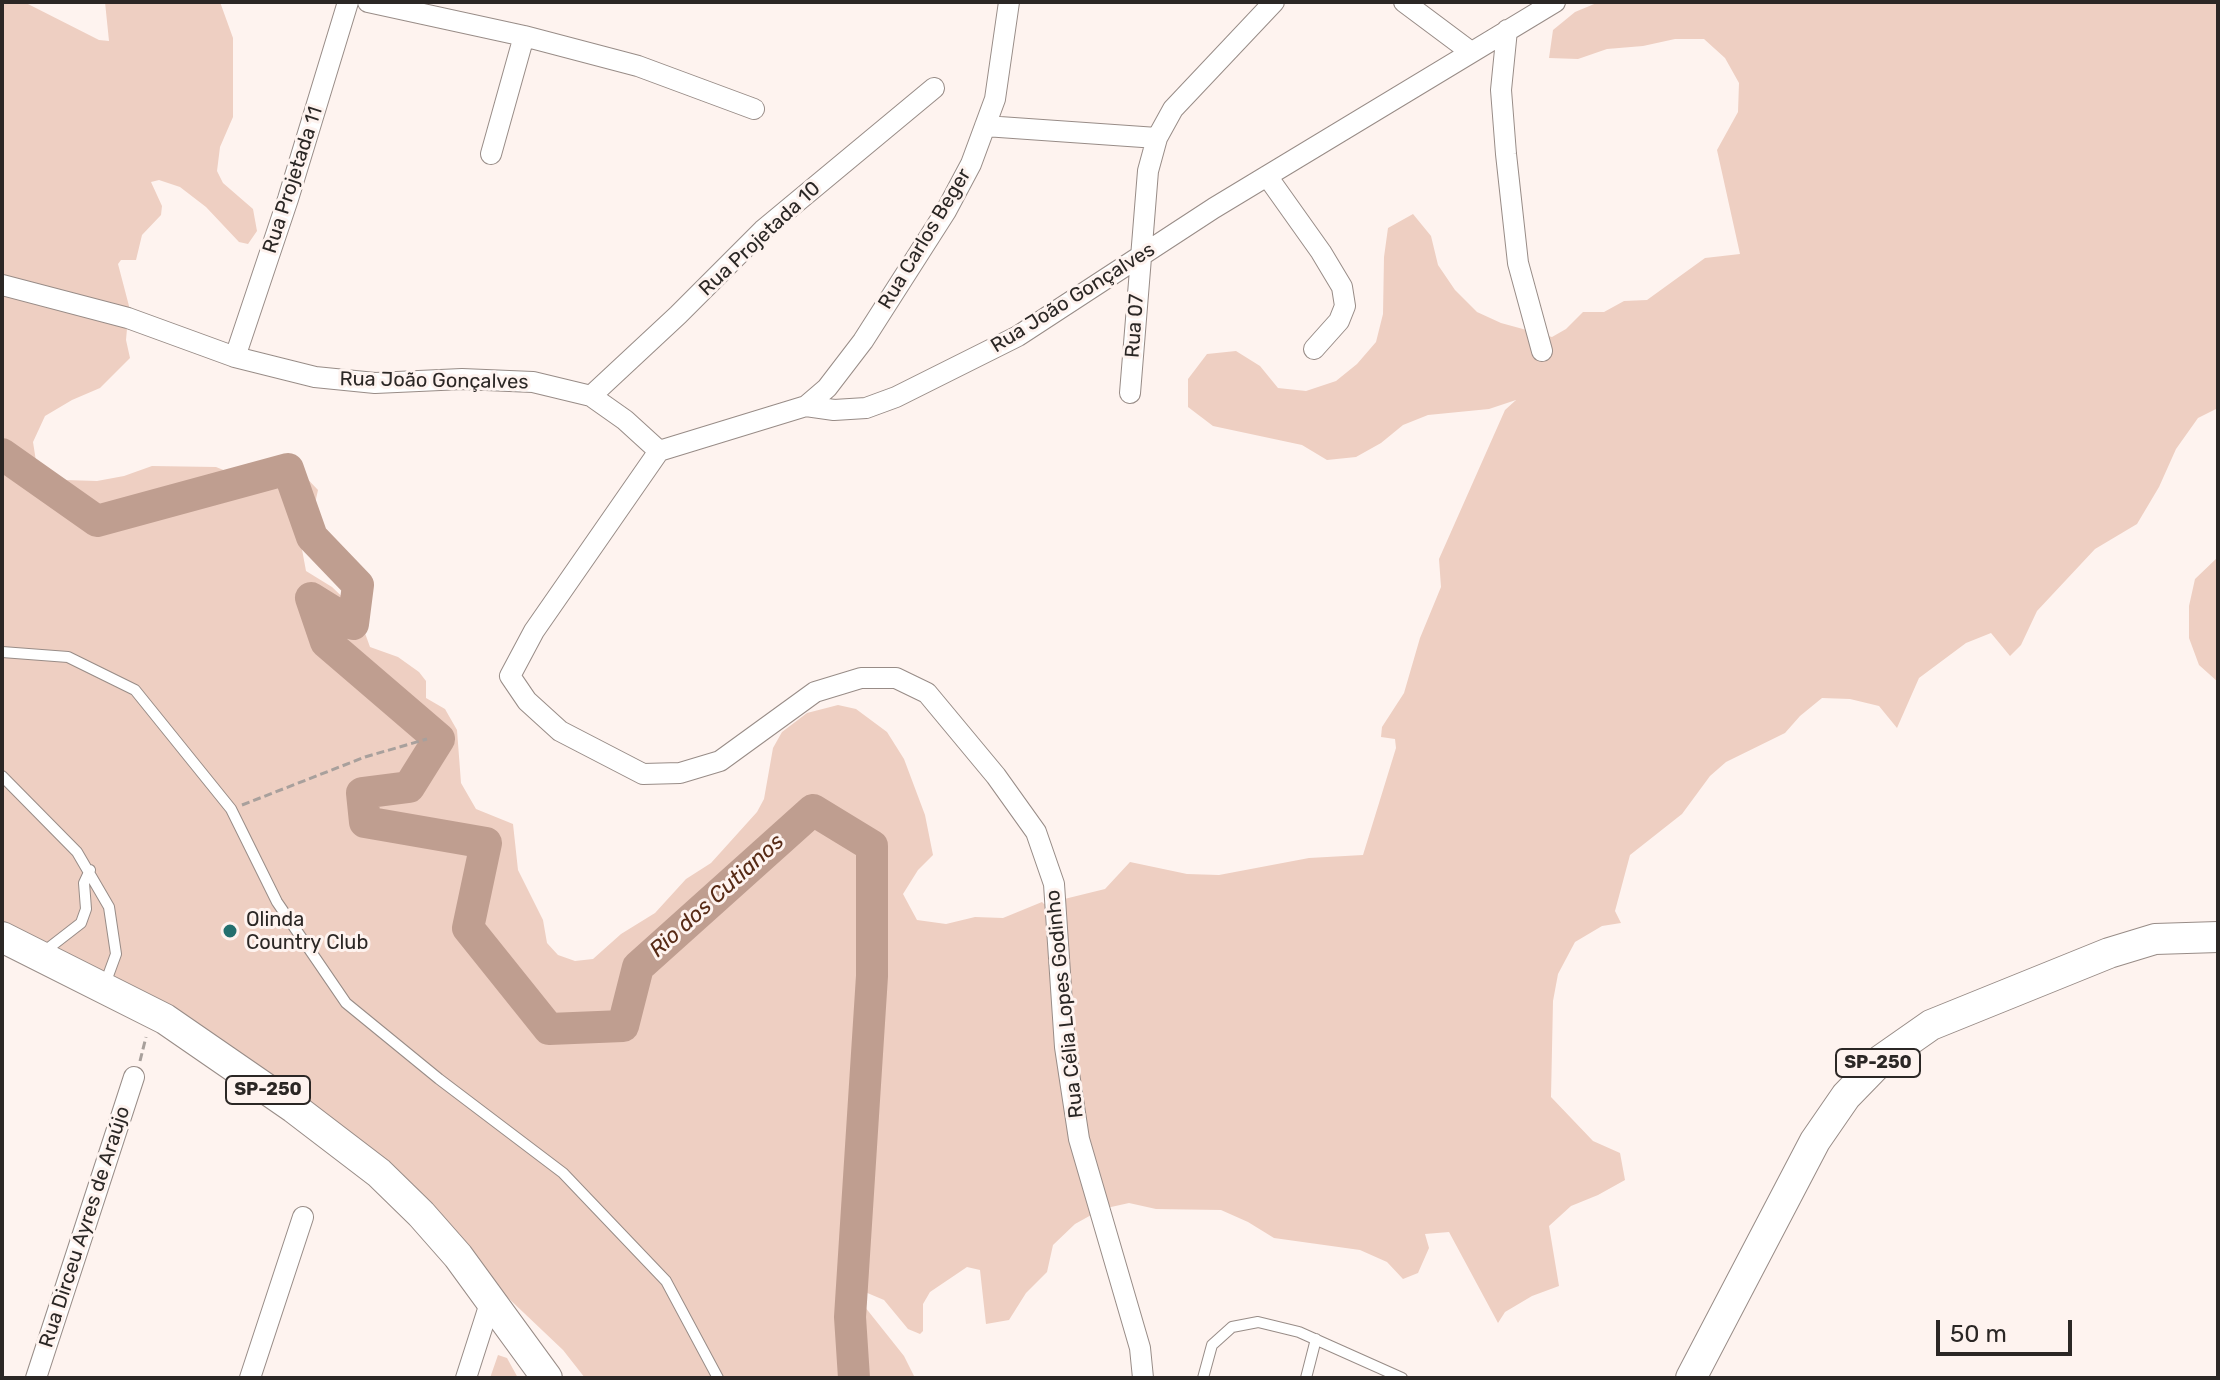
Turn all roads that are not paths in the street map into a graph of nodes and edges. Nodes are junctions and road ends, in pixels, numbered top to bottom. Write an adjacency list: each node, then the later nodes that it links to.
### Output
1 (348, 2): 20 (street, Rua Projetada 11)
2 (368, 2): 8 (street)
3 (1009, 2): 12 (street, Rua Carlos Beger)
4 (1274, 2): 13 (street, Rua 07)
5 (1404, 2): 9 (street)
6 (1555, 2): 7 (street, Rua João Gonçalves)
7 (1507, 30): 9 (street, Rua João Gonçalves); 19 (street)
8 (524, 36): 11 (street); 14 (street)
9 (1471, 52): 15 (street, Rua João Gonçalves)
10 (934, 88): 22 (street, Rua Projetada 10)
11 (754, 109)
12 (985, 126): 13 (street); 23 (street, Rua Carlos Beger)
13 (1157, 138): 16 (street, Rua 07)
14 (491, 154)
15 (1267, 176): 16 (street, Rua João Gonçalves); 18 (street)
16 (1140, 259): 21 (street, Rua 07); 23 (street, Rua João Gonçalves)
17 (2, 285): 20 (street, Rua João Gonçalves)
18 (1314, 349)
19 (1542, 351)
20 (235, 357): 22 (street, Rua João Gonçalves)
21 (1130, 393)
22 (591, 396): 24 (street, Rua João Gonçalves)
23 (806, 406): 24 (street, Rua João Gonçalves)
24 (659, 451): 41 (street, Rua Célia Lopes Godinho)
25 (2, 652): 40 (lane)
26 (2, 776): 27 (lane)
27 (90, 870): 30 (lane); 31 (lane)
28 (2218, 937): 45 (main road, SP-250)
29 (3, 939): 30 (main road, SP-250)
30 (39, 956): 31 (main road, SP-250)
31 (102, 988): 34 (main road, SP-250)
32 (134, 1077): 36 (street, Rua Dirceu Ayres de Araújo)
33 (303, 1217): 37 (street)
34 (491, 1300): 38 (street); 39 (main road, SP-250)
35 (1316, 1339): 42 (lane); 43 (lane); 44 (lane)
36 (36, 1378)
37 (250, 1378)
38 (466, 1378)
39 (547, 1378)
40 (718, 1378)
41 (1143, 1378)
42 (1203, 1378)
43 (1306, 1378)
44 (1402, 1378)
45 (1691, 1378)

